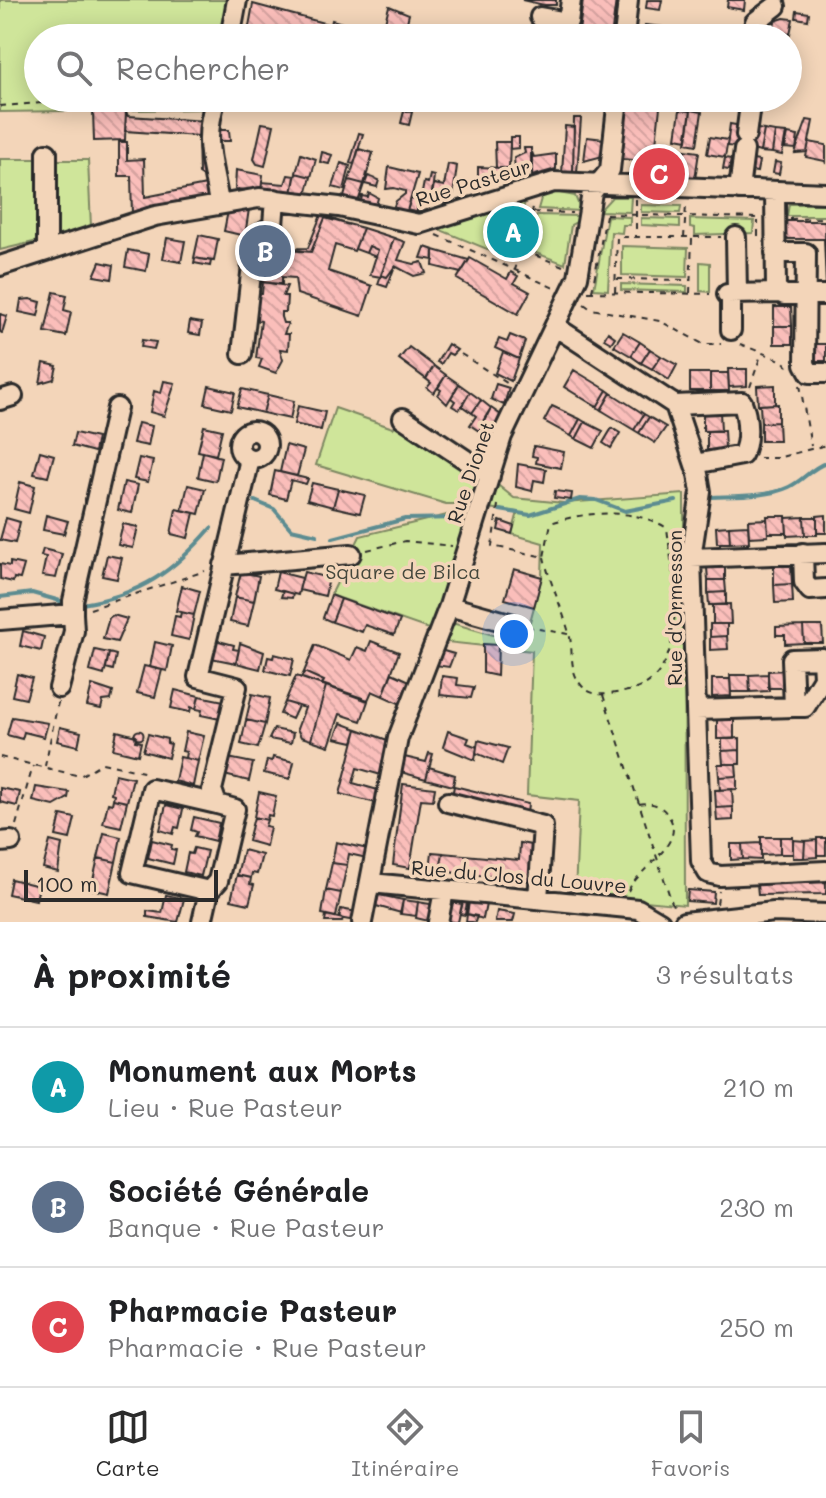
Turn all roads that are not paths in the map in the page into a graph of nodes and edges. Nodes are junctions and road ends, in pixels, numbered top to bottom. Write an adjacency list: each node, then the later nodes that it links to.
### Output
1 (237, 0): 6 (street)
2 (571, 0): 5 (street)
3 (628, 0): 7 (street)
4 (776, 6): 8 (street)
5 (540, 17)
6 (233, 24)
7 (625, 24)
8 (755, 24)
9 (213, 112): 18 (street)
10 (616, 112): 13 (street, Rue Dionet)
11 (749, 112): 14 (street)
12 (47, 153): 21 (street)
13 (601, 183): 14 (street, Rue Pasteur); 17 (street, Rue Pasteur); 27 (street, Rue Dionet)
14 (739, 190): 15 (street, Rue Pasteur)
15 (775, 191): 16 (street, Rue Pasteur); 19 (street)
16 (826, 193)
17 (275, 199): 18 (street, Rue Pasteur); 29 (street)
18 (219, 203): 21 (street, Rue Pasteur)
19 (775, 236): 23 (street); 25 (street)
20 (736, 237): 24 (street)
21 (47, 249): 22 (street, Rue Pasteur)
22 (0, 266)
23 (780, 293): 24 (street); 25 (street)
24 (732, 294): 28 (street)
25 (806, 295): 26 (street); 30 (street)
26 (826, 295)
27 (556, 327): 31 (street); 36 (street, Rue Dionet)
28 (731, 330)
29 (242, 354)
30 (826, 373)
31 (675, 405): 35 (street, Rue d'Ormesson); 35 (street)
32 (117, 408): 44 (street)
33 (403, 418): 36 (street)
34 (250, 459): 41 (street)
35 (695, 464): 40 (street, Rue d'Ormesson)
36 (490, 476): 43 (street, Rue Dionet)
37 (803, 553): 38 (street); 40 (street); 42 (street)
38 (826, 553)
39 (351, 554): 41 (street)
40 (691, 558): 49 (street, Rue d'Ormesson)
41 (224, 565): 51 (street)
42 (826, 589)
43 (449, 606): 46 (street); 53 (street, Rue Dionet)
44 (73, 614): 45 (street); 47 (street)
45 (0, 620)
46 (513, 624)
47 (59, 688)
48 (794, 707): 49 (street)
49 (696, 710): 52 (street, Rue d'Ormesson)
50 (448, 802): 56 (street)
51 (217, 804): 54 (street); 54 (street)
52 (826, 871)
53 (371, 883): 55 (street, Rue du Clos du Louvre); 60 (street, Rue Dionet)
54 (209, 891): 59 (street)
55 (444, 891): 56 (street, Rue du Clos du Louvre); 61 (street)
56 (538, 899): 62 (street, Rue du Clos du Louvre)
57 (826, 914): 58 (street)
58 (679, 915)
59 (202, 922)
60 (362, 922)
61 (438, 922)
62 (660, 922)

